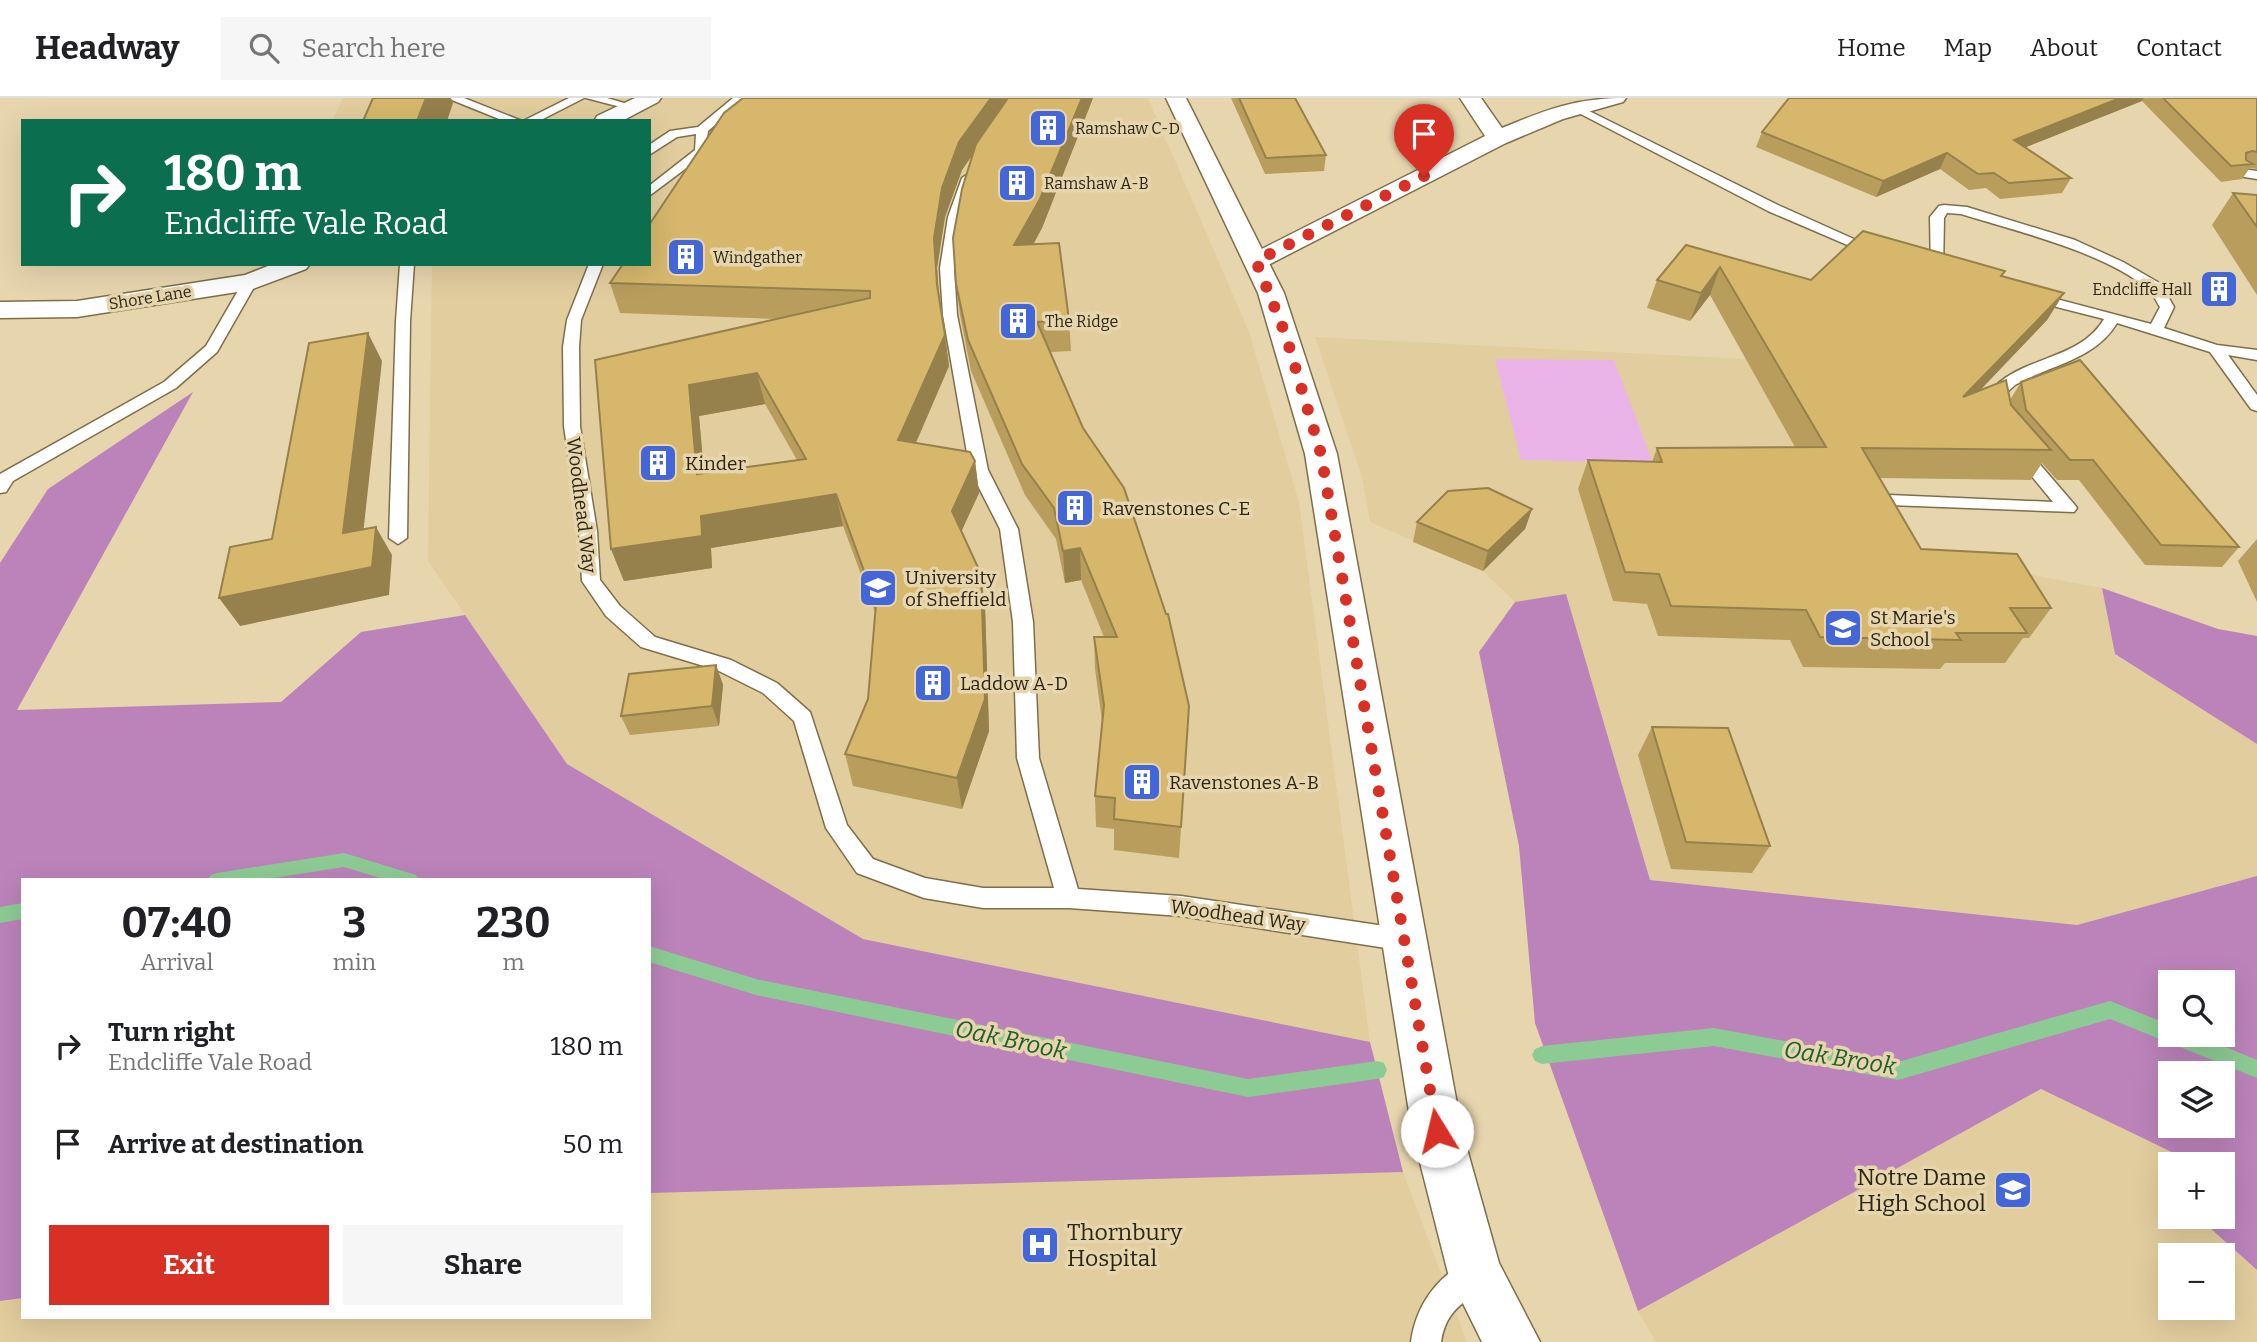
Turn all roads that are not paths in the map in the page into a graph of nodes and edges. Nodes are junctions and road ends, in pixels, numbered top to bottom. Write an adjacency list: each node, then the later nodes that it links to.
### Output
1 (453, 98): 10 (lane)
2 (578, 98): 11 (lane)
3 (592, 98): 8 (lane)
4 (740, 98): 13 (lane)
5 (1176, 98): 21 (street)
6 (1470, 98): 14 (street)
7 (1616, 98): 9 (street)
8 (641, 103): 12 (street)
9 (1577, 108): 14 (street); 20 (lane)
10 (511, 119)
11 (533, 119)
12 (609, 119)
13 (702, 130): 15 (lane); 19 (lane)
14 (1499, 138): 21 (street)
15 (651, 150)
16 (977, 161): 39 (lane)
17 (2242, 173): 18 (lane)
18 (2257, 174)
19 (651, 190)
20 (1888, 256)
21 (1256, 261): 40 (street)
22 (292, 266): 26 (street, Shore Lane)
23 (407, 266): 38 (lane)
24 (595, 266): 39 (lane, Woodhead Way)
25 (1936, 271): 30 (lane)
26 (250, 282): 28 (street, Shore Lane); 36 (lane)
27 (2012, 292): 29 (lane)
28 (0, 310)
29 (2113, 317): 30 (lane); 34 (lane)
30 (2155, 331): 31 (lane)
31 (2215, 349): 32 (lane); 33 (lane)
32 (2257, 355)
33 (2257, 406)
34 (2001, 419)
35 (2011, 442): 37 (lane)
36 (0, 488)
37 (1889, 500)
38 (398, 538)
39 (1069, 898): 40 (lane, Woodhead Way)
40 (1405, 940): 41 (street)
41 (1475, 1272): 42 (lane); 43 (street)
42 (1426, 1342)
43 (1512, 1342)

